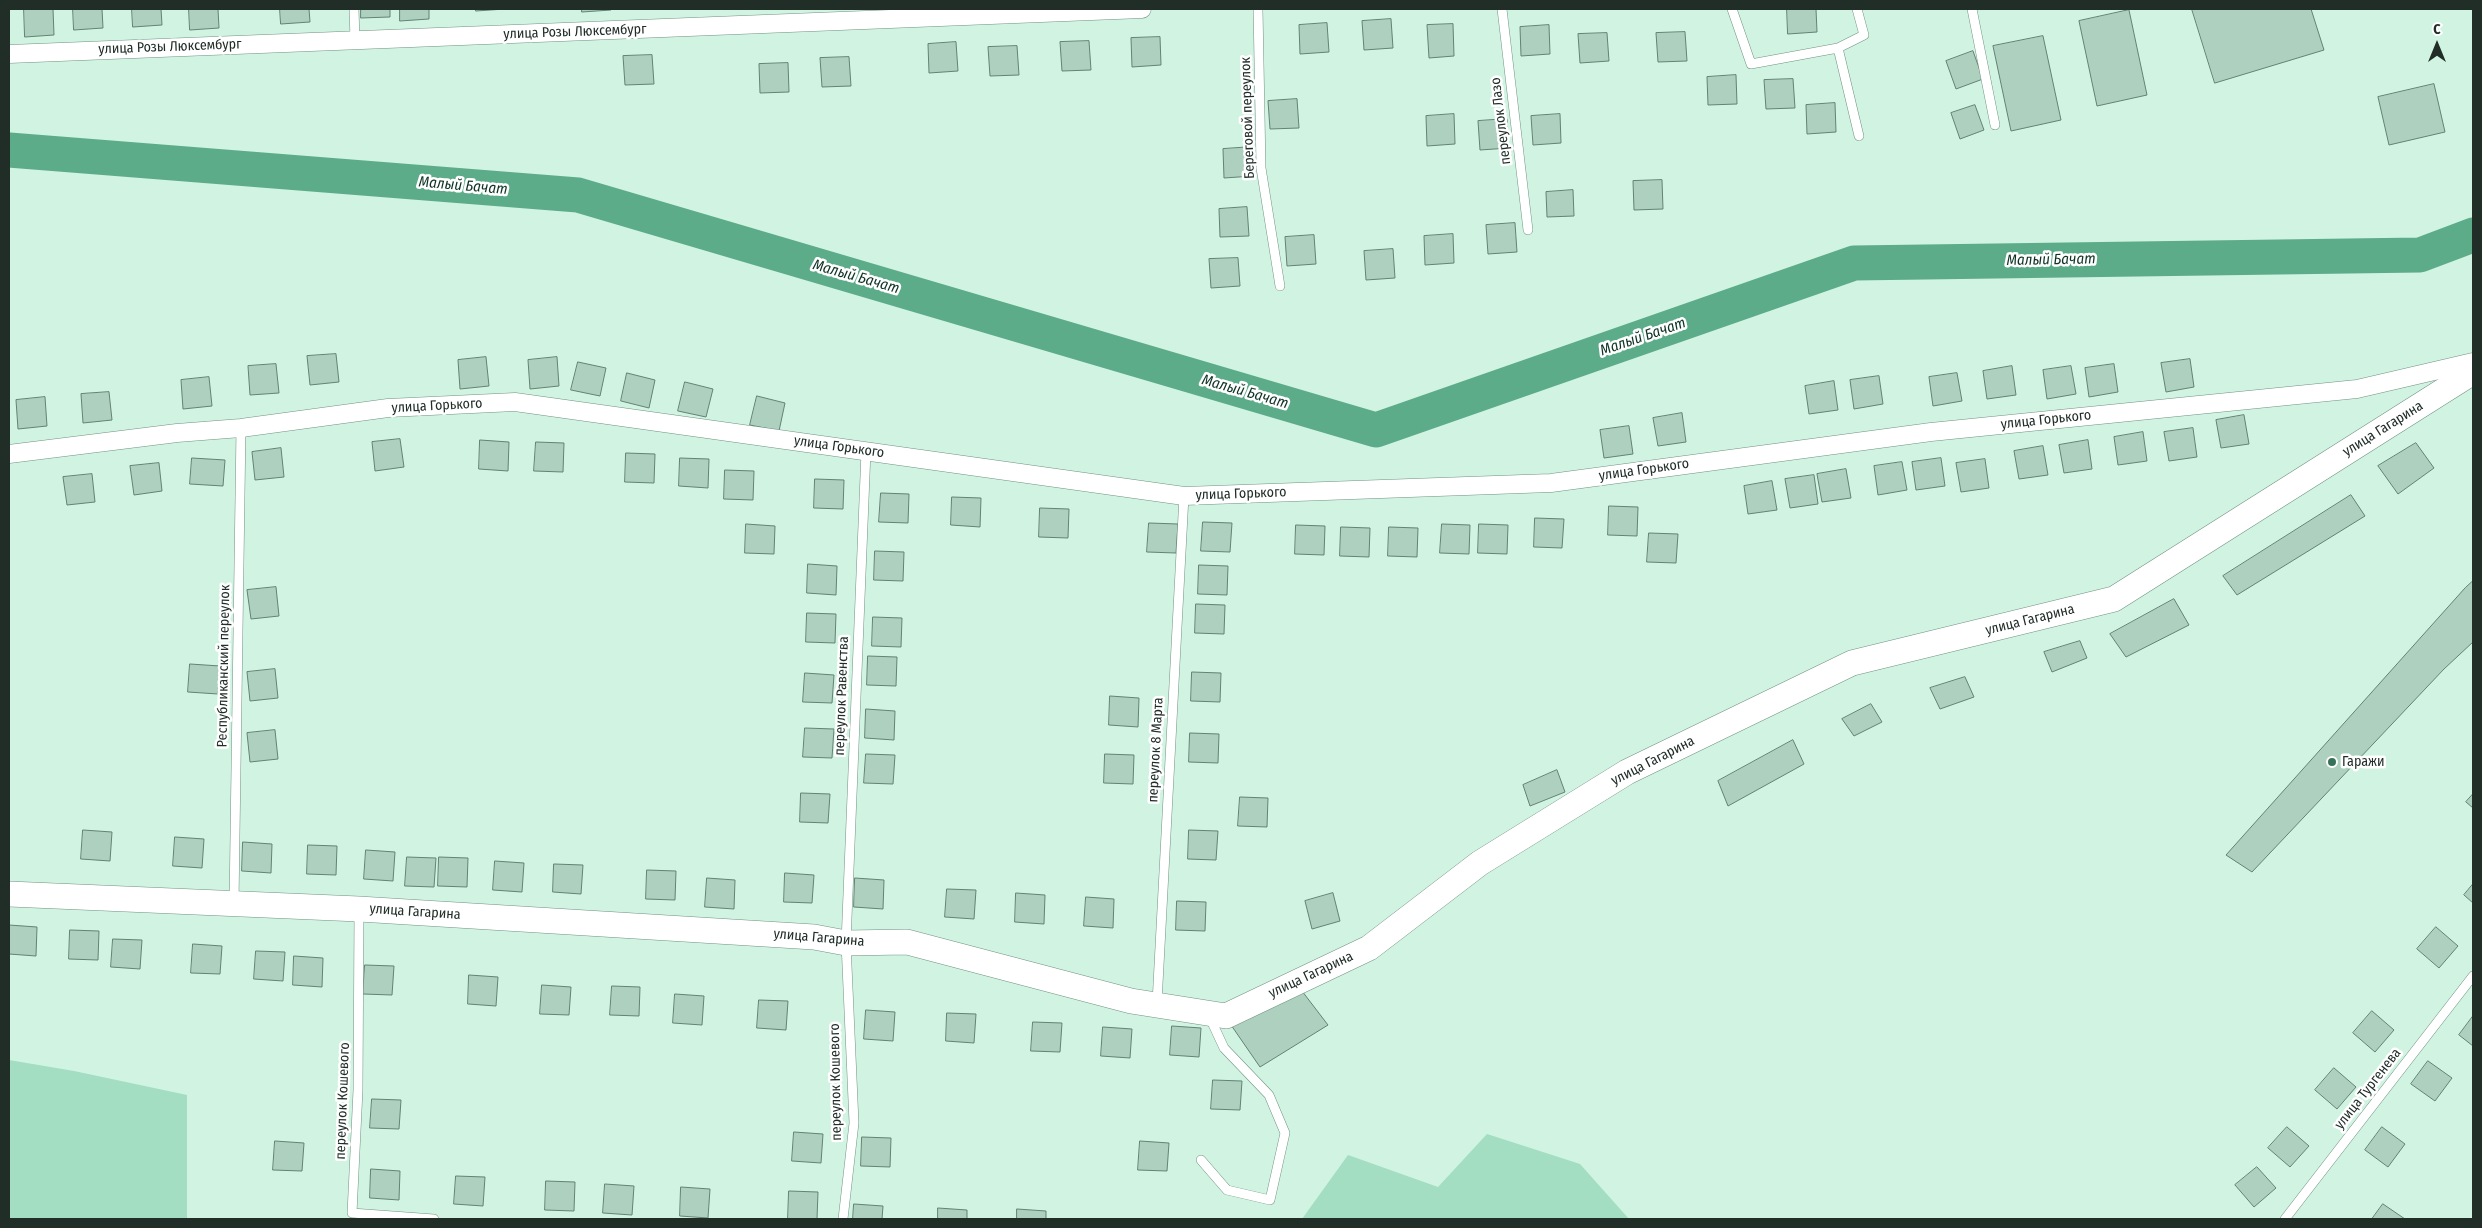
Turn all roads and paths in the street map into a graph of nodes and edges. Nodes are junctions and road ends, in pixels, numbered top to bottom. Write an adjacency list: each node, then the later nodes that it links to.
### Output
1 (354, 9): 8 (lane)
2 (1142, 9): 8 (street, улица Розы Люксембург)
3 (1258, 9): 14 (lane, Береговой переулок)
4 (1502, 9): 13 (lane, переулок Лазо)
5 (1732, 9): 9 (lane)
6 (1858, 9): 9 (lane)
7 (1972, 9): 11 (lane)
8 (355, 40): 10 (street, улица Розы Люксембург)
9 (1838, 48): 12 (lane)
10 (9, 54)
11 (1995, 125)
12 (1859, 136)
13 (1528, 230)
14 (1280, 286)
15 (2473, 362): 20 (street, улица Горького)
16 (2473, 372): 27 (street, улица Гагарина)
17 (241, 428): 18 (street, улица Горького); 19 (street, улица Горького); 22 (lane, Республиканский переулок)
18 (866, 451): 20 (street, улица Горького); 24 (lane, переулок Равенства)
19 (9, 454)
20 (1184, 496): 26 (lane, переулок 8 Марта)
21 (9, 894): 22 (street, улица Гагарина)
22 (234, 905): 23 (street, улица Гагарина)
23 (359, 909): 24 (street, улица Гагарина); 29 (lane, переулок Кошевого)
24 (846, 943): 26 (street, улица Гагарина); 30 (lane, переулок Кошевого)
25 (2473, 976): 31 (lane, улица Тургенева)
26 (1157, 1005): 27 (street, улица Гагарина)
27 (1208, 1013): 28 (lane)
28 (1201, 1160)
29 (434, 1219)
30 (843, 1219)
31 (2285, 1219)

